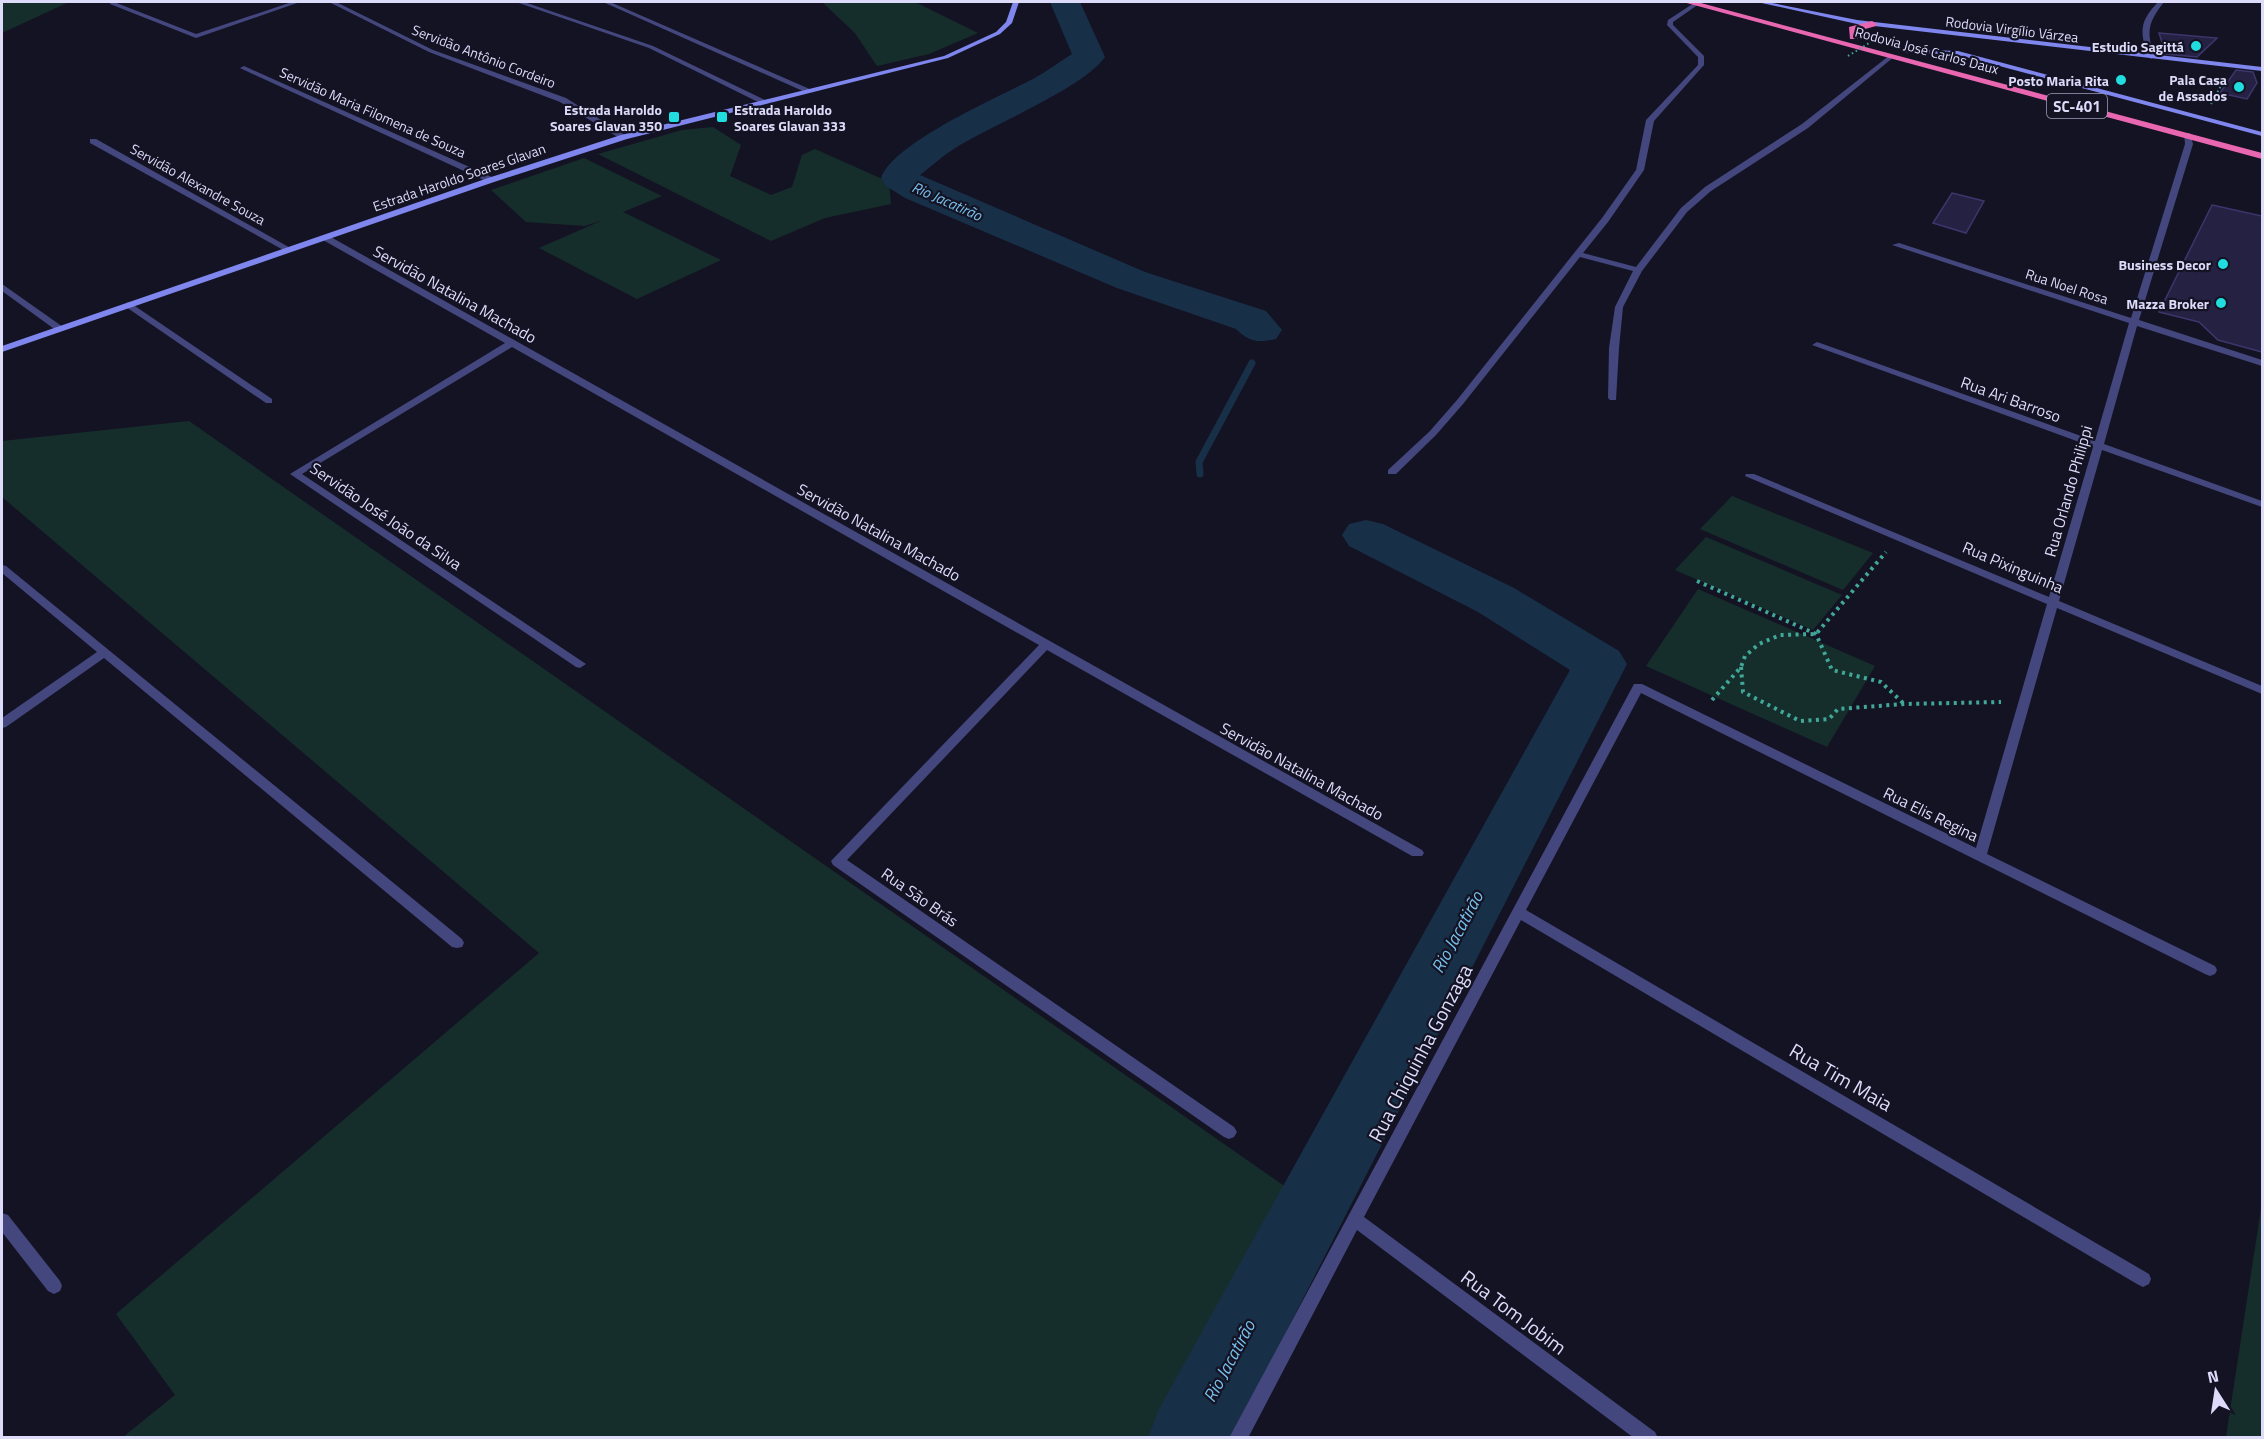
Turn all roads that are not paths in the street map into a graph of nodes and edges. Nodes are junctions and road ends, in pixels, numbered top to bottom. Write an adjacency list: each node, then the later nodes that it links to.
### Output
1 (297, 2): 9 (street)
2 (332, 2): 21 (street, Servidão Antônio Cordeiro)
3 (519, 2): 18 (street)
4 (606, 2): 17 (street)
5 (1016, 2): 17 (main road, Estrada Haroldo Soares Glavan)
6 (1721, 2): 12 (highway, Rodovia José Carlos Daux / SC-401)
7 (1760, 2): 11 (main road, Rodovia Virgílio Várzea)
8 (2161, 2): 14 (street)
9 (112, 3)
10 (1692, 3): 13 (highway, Rodovia José Carlos Daux / SC-401); 29 (street)
11 (1872, 24): 12 (highway); 14 (main road, Rodovia Virgílio Várzea)
12 (1854, 37): 13 (highway, Rodovia José Carlos Daux / SC-401)
13 (1897, 53): 19 (main road); 20 (highway, Rodovia José Carlos Daux / SC-401); 23 (highway, Rodovia José Carlos Daux / SC-401); 30 (street)
14 (2151, 57): 16 (main road, Rodovia Virgílio Várzea)
15 (244, 68): 25 (street, Servidão Maria Filomena de Souza)
16 (2262, 69)
17 (808, 90): 18 (main road, Estrada Haroldo Soares Glavan)
18 (763, 101): 21 (main road, Estrada Haroldo Soares Glavan)
19 (2262, 134)
20 (2187, 135): 24 (highway, Rodovia José Carlos Daux / SC-401); 33 (street, Rua Orlando Philippi)
21 (624, 137): 25 (main road, Estrada Haroldo Soares Glavan)
22 (93, 141): 28 (street, Servidão Alexandre Souza)
23 (2262, 145)
24 (2262, 156)
25 (491, 180): 26 (main road, Estrada Haroldo Soares Glavan)
26 (326, 237): 28 (main road, Estrada Haroldo Soares Glavan); 35 (street, Servidão Natalina Machado)
27 (1896, 245): 33 (street, Rua Noel Rosa)
28 (290, 250): 32 (main road, Estrada Haroldo Soares Glavan)
29 (1578, 254): 30 (street); 42 (street)
30 (1638, 270): 39 (street)
31 (2, 287): 34 (street)
32 (129, 305): 34 (main road, Estrada Haroldo Soares Glavan); 40 (street)
33 (2134, 322): 38 (street, Rua Noel Rosa); 41 (street, Rua Orlando Philippi)
34 (60, 328): 37 (main road, Estrada Haroldo Soares Glavan)
35 (512, 343): 47 (street, Servidão Natalina Machado); 49 (street, Servidão José João da Silva)
36 (1817, 345): 41 (street, Rua Ari Barroso)
37 (2, 349)
38 (2262, 363)
39 (1613, 398)
40 (269, 401)
41 (2098, 446): 44 (street, Rua Ari Barroso); 46 (street, Rua Orlando Philippi)
42 (1392, 472)
43 (1750, 476): 46 (street, Rua Pixinguinha)
44 (2262, 504)
45 (2, 568): 48 (street)
46 (2053, 602): 51 (street, Rua Pixinguinha); 54 (street, Rua Orlando Philippi)
47 (1046, 644): 53 (street, Servidão Natalina Machado); 58 (street, Rua São Brás)
48 (103, 653): 52 (street); 56 (street)
49 (580, 664)
50 (1638, 687): 54 (street, Rua Elis Regina); 55 (street, Rua Chiquinha Gonzaga)
51 (2262, 690)
52 (2, 724)
53 (1418, 853)
54 (1980, 856): 57 (street, Rua Elis Regina)
55 (1518, 912): 60 (street, Rua Chiquinha Gonzaga); 61 (street, Rua Tim Maia)
56 (457, 943)
57 (2210, 970)
58 (1229, 1132)
59 (2, 1220): 62 (street)
60 (1354, 1220): 63 (street, Rua Chiquinha Gonzaga); 64 (street, Rua Tom Jobim)
61 (2143, 1279)
62 (54, 1286)
63 (1238, 1437)
64 (1649, 1437)

